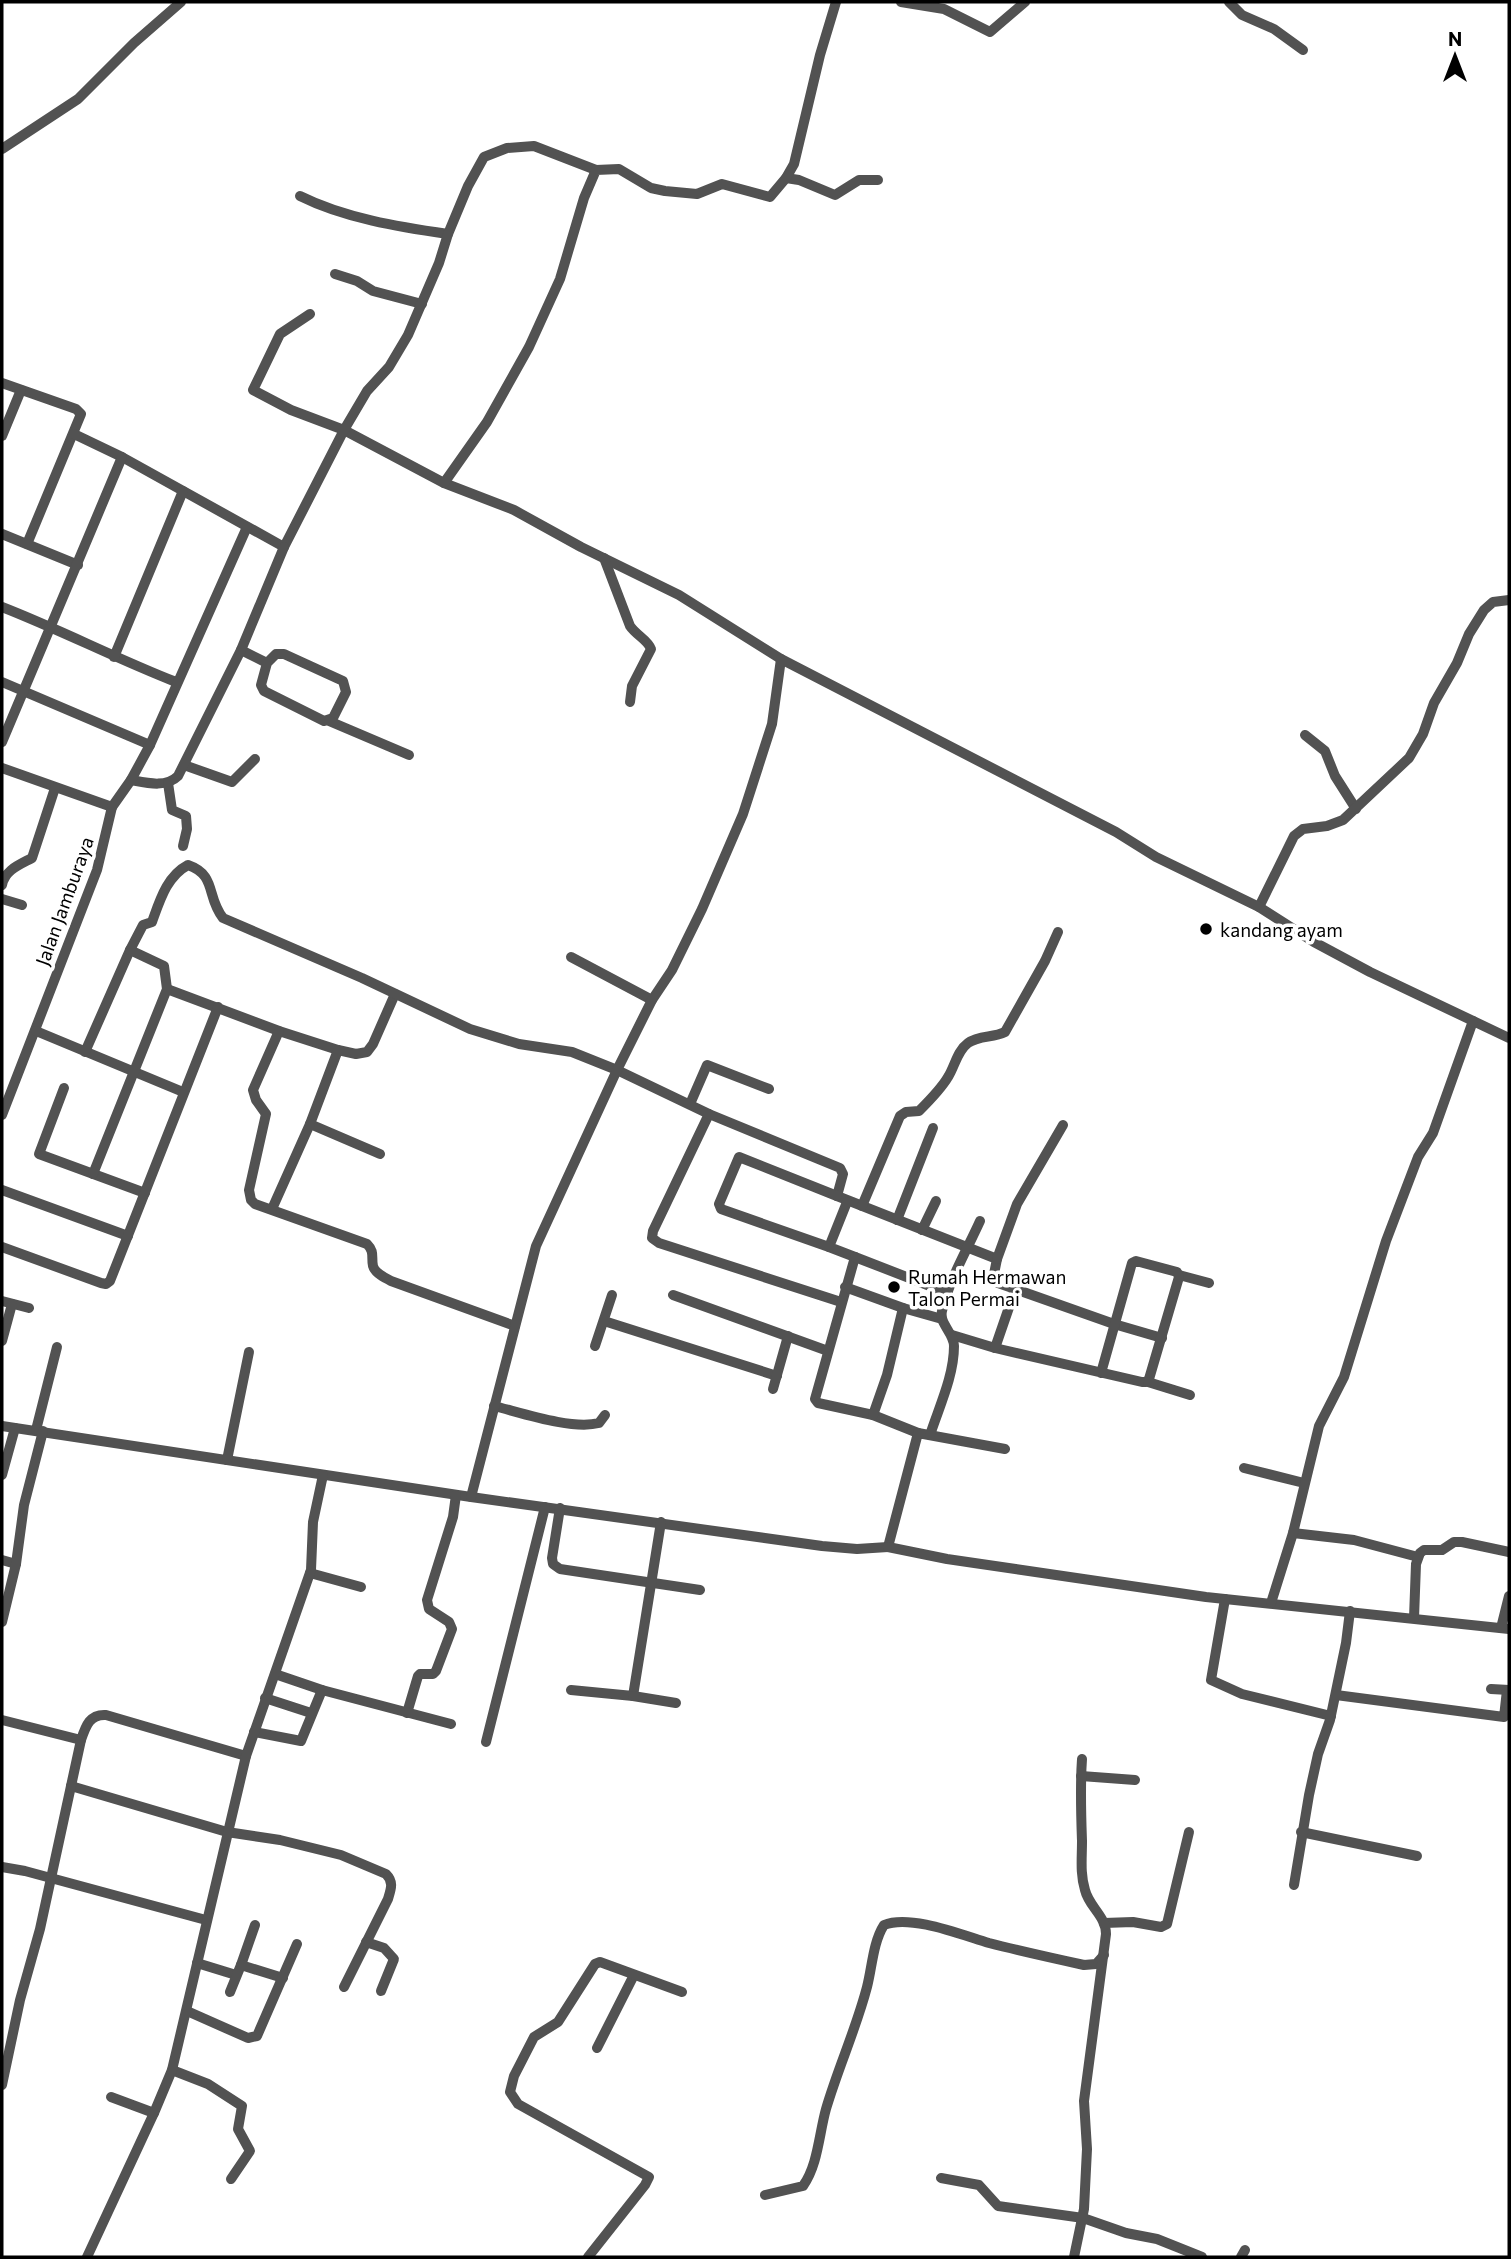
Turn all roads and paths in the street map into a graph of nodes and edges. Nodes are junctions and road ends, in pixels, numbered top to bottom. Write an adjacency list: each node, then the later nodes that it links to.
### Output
1 (181, 2): 8 (street)
2 (836, 2): 10 (street)
3 (901, 2): 6 (street)
4 (1025, 2): 6 (street)
5 (1229, 2): 7 (street)
6 (934, 4)
7 (1303, 50)
8 (2, 149)
9 (596, 170): 10 (street); 13 (street); 23 (street)
10 (786, 178): 11 (street)
11 (878, 180)
12 (300, 196): 13 (street)
13 (448, 234): 15 (street)
14 (335, 274): 15 (street)
15 (422, 304): 19 (street)
16 (310, 314): 19 (street)
17 (2, 383): 18 (street)
18 (21, 390): 20 (street); 21 (street)
19 (344, 430): 23 (street); 28 (street)
20 (74, 434): 22 (street); 27 (street)
21 (2, 436)
22 (122, 457): 24 (street); 30 (street)
23 (443, 484): 29 (street)
24 (183, 491): 25 (street); 35 (street)
25 (247, 527): 28 (street); 39 (street)
26 (2, 534): 27 (street)
27 (27, 544): 30 (street)
28 (284, 547): 34 (street)
29 (604, 558): 36 (street); 41 (street)
30 (78, 565): 33 (street)
31 (1509, 600): 54 (street)
32 (2, 607): 33 (street)
33 (52, 626): 35 (street); 40 (street)
34 (241, 650): 37 (street); 48 (street)
35 (114, 657): 39 (street)
36 (781, 659): 59 (street); 65 (street)
37 (267, 663): 42 (street); 42 (street)
38 (2, 682): 40 (street)
39 (176, 682): 45 (street)
40 (23, 690): 44 (street); 45 (street)
41 (630, 702)
42 (329, 721): 46 (street)
43 (1305, 735): 54 (street)
44 (2, 742)
45 (150, 745): 50 (street)
46 (409, 755)
47 (255, 759): 48 (street)
48 (184, 765): 51 (street)
49 (2, 768): 52 (street)
50 (131, 780): 51 (street); 53 (street)
51 (168, 783): 55 (street)
52 (52, 787): 53 (street); 56 (street)
53 (112, 807): 68 (street, Jalan Jamburaya)
54 (1356, 809): 59 (street)
55 (183, 846)
56 (2, 885)
57 (2, 898): 58 (street)
58 (22, 905)
59 (1259, 907): 67 (street)
60 (1058, 932): 91 (street)
61 (130, 950): 63 (street); 64 (street); 72 (street)
62 (570, 957): 65 (street)
63 (167, 989): 66 (street); 74 (street)
64 (395, 994): 71 (street); 73 (street)
65 (652, 1000): 73 (street)
66 (218, 1007): 69 (street); 77 (street)
67 (1473, 1021): 70 (street); 143 (street)
68 (36, 1031): 72 (street); 80 (street, Jalan Jamburaya)
69 (279, 1031): 71 (street); 92 (street)
70 (1509, 1038)
71 (338, 1049): 81 (street)
72 (85, 1052): 74 (street)
73 (617, 1070): 78 (street); 116 (street)
74 (134, 1071): 77 (street); 85 (street)
75 (64, 1088): 85 (street)
76 (769, 1089): 78 (street)
77 (183, 1092): 87 (street)
78 (690, 1104): 79 (street)
79 (709, 1114): 88 (street); 110 (street)
80 (2, 1115)
81 (310, 1124): 84 (street); 92 (street)
82 (1063, 1125): 101 (street)
83 (933, 1128): 93 (street)
84 (380, 1154)
85 (93, 1174): 87 (street)
86 (2, 1190): 96 (street)
87 (145, 1193): 96 (street)
88 (836, 1196): 90 (street); 98 (street)
89 (936, 1201): 95 (street)
90 (847, 1202): 91 (street); 98 (street)
91 (862, 1206): 93 (street)
92 (272, 1209): 116 (street)
93 (897, 1220): 95 (street)
94 (980, 1221): 99 (street)
95 (922, 1230): 99 (street)
96 (128, 1236): 97 (street)
97 (2, 1247)
98 (830, 1247): 100 (street)
99 (968, 1249): 101 (street); 106 (street)
100 (855, 1257): 104 (street); 106 (street)
101 (997, 1259): 105 (street)
102 (1179, 1275): 103 (street); 115 (street); 119 (street)
103 (1209, 1283)
104 (845, 1287): 110 (street); 112 (street)
105 (1015, 1290): 115 (street); 123 (street)
106 (948, 1293): 113 (street)
107 (612, 1295): 114 (street)
108 (673, 1295): 117 (street)
109 (7, 1302): 111 (street); 120 (street)
110 (841, 1302): 124 (street)
111 (29, 1308)
112 (903, 1308): 113 (street); 133 (street)
113 (942, 1319): 118 (street)
114 (604, 1321): 121 (street); 127 (street)
115 (1114, 1324): 119 (street); 126 (street)
116 (515, 1326): 131 (street)
117 (788, 1335): 124 (street); 127 (street)
118 (952, 1335): 123 (street); 137 (street)
119 (1162, 1338): 128 (street)
120 (2, 1341)
121 (595, 1346)
122 (57, 1347): 136 (street)
123 (995, 1348): 126 (street)
124 (828, 1351): 133 (street)
125 (248, 1352): 139 (street)
126 (1101, 1373): 128 (street)
127 (777, 1376): 129 (street)
128 (1148, 1382): 130 (street)
129 (773, 1389)
130 (1190, 1395)
131 (495, 1406): 132 (street); 145 (street)
132 (605, 1415)
133 (873, 1415): 137 (street)
134 (2, 1426): 135 (street)
135 (15, 1428): 136 (street); 141 (street)
136 (39, 1431): 139 (street); 154 (street)
137 (924, 1434): 138 (street); 150 (street)
138 (1005, 1449)
139 (227, 1460): 142 (street)
140 (1244, 1468): 143 (street)
141 (2, 1475)
142 (323, 1475): 144 (street); 155 (street)
143 (1304, 1483): 149 (street)
144 (456, 1495): 145 (street); 176 (street)
145 (471, 1497): 146 (street)
146 (545, 1507): 147 (street); 183 (street)
147 (560, 1508): 148 (street); 156 (street)
148 (661, 1522): 150 (street); 156 (street)
149 (1293, 1533): 152 (street); 161 (street)
150 (888, 1547): 160 (street)
151 (1509, 1552): 152 (street)
152 (1418, 1557): 164 (street)
153 (2, 1560): 154 (street)
154 (16, 1564): 163 (street)
155 (310, 1573): 157 (street); 166 (street)
156 (650, 1583): 158 (street); 172 (street)
157 (361, 1587)
158 (699, 1590)
159 (1509, 1596): 165 (street)
160 (1225, 1599): 161 (street); 177 (street)
161 (1270, 1603): 162 (street)
162 (1350, 1611): 164 (street); 171 (street)
163 (2, 1617)
164 (1413, 1618): 165 (street)
165 (1505, 1628)
166 (275, 1674): 168 (street); 173 (street)
167 (1491, 1689): 170 (street)
168 (322, 1690): 175 (street); 176 (street)
169 (571, 1690): 172 (street)
170 (1508, 1690): 178 (street)
171 (1336, 1695): 177 (street); 178 (street)
172 (633, 1696): 174 (street)
173 (265, 1698): 175 (street); 181 (street)
174 (676, 1703)
175 (311, 1713): 181 (street)
176 (407, 1713): 180 (street)
177 (1331, 1716): 191 (street)
178 (1506, 1717)
179 (2, 1720): 182 (street)
180 (451, 1724)
181 (254, 1732): 184 (street)
182 (81, 1740): 184 (street); 188 (street)
183 (486, 1742)
184 (246, 1756): 189 (street)
185 (1082, 1759): 186 (street)
186 (1081, 1776): 187 (street); 197 (street)
187 (1135, 1780)
188 (71, 1786): 189 (street); 194 (street)
189 (227, 1832): 196 (street); 199 (street)
190 (1189, 1832): 197 (street)
191 (1301, 1832): 192 (street); 195 (street)
192 (1417, 1856)
193 (2, 1867): 194 (street)
194 (51, 1878): 196 (street); 212 (street)
195 (1294, 1885)
196 (206, 1920): 202 (street)
197 (1104, 1923): 201 (street)
198 (255, 1925): 203 (street)
199 (366, 1942): 206 (street); 207 (street)
200 (297, 1944): 205 (street)
201 (1104, 1955): 219 (street); 220 (street)
202 (197, 1963): 203 (street); 210 (street)
203 (239, 1970): 205 (street); 208 (street)
204 (634, 1975): 209 (street); 211 (street); 222 (street)
205 (283, 1978): 210 (street)
206 (344, 1987)
207 (381, 1991)
208 (230, 1992)
209 (682, 1992)
210 (187, 2011): 213 (street)
211 (597, 2048)
212 (4, 2070): 214 (street)
213 (172, 2070): 216 (street); 218 (street)
214 (2, 2085)
215 (111, 2097): 216 (street)
216 (155, 2113): 221 (street)
217 (941, 2178): 220 (street)
218 (231, 2179)
219 (765, 2195)
220 (1083, 2218): 223 (street); 224 (street)
221 (87, 2257)
222 (588, 2257)
223 (1074, 2257)
224 (1202, 2257)

